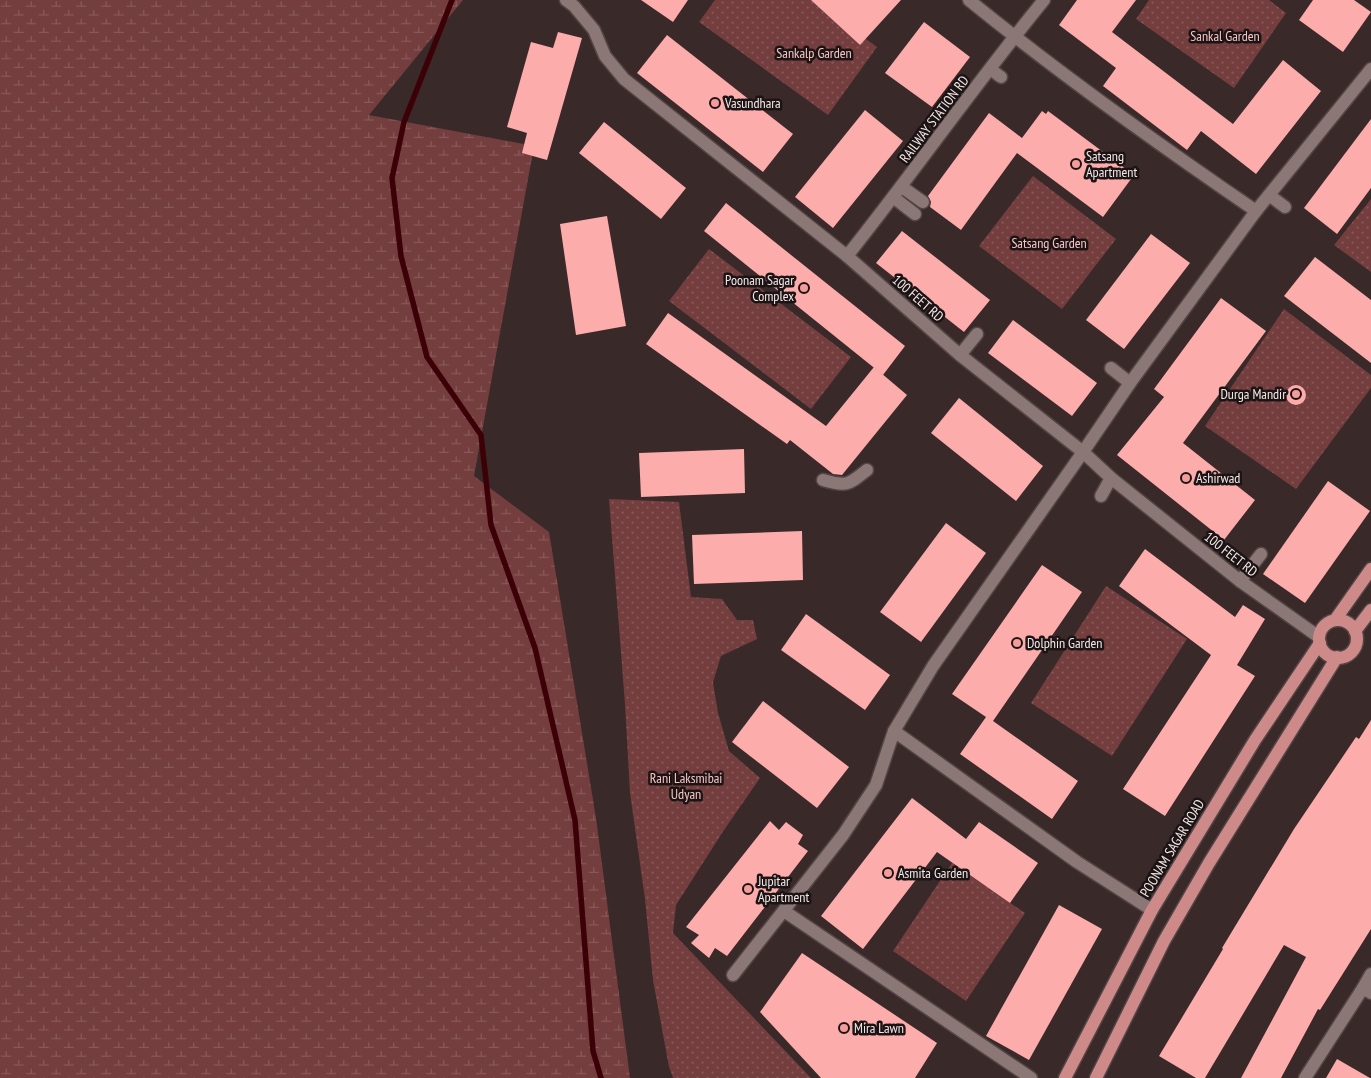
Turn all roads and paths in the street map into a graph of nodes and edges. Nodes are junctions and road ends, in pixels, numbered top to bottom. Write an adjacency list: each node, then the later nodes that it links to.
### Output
1 (566, 0): 17 (street, 100 FEET RD)
2 (969, 0): 4 (street)
3 (1044, 0): 4 (street, RAILWAY STATION RD)
4 (1014, 37): 5 (street, RAILWAY STATION RD); 8 (street)
5 (990, 69): 7 (street); 10 (street, RAILWAY STATION RD)
6 (1371, 70): 11 (street)
7 (1001, 77)
8 (1171, 152): 9 (street); 15 (street)
9 (1163, 163)
10 (902, 187): 12 (street, RAILWAY STATION RD); 13 (street)
11 (1269, 195): 14 (street); 15 (street)
12 (894, 197): 16 (street); 17 (street, RAILWAY STATION RD)
13 (924, 202)
14 (1284, 207)
15 (1256, 211): 21 (street)
16 (915, 214)
17 (847, 256): 19 (street, 100 FEET RD)
18 (977, 334): 19 (street)
19 (960, 355): 22 (street, 100 FEET RD)
20 (1111, 368): 21 (street)
21 (1130, 383): 22 (street)
22 (1083, 452): 24 (street, 100 FEET RD); 35 (street)
23 (867, 470): 25 (street)
24 (1111, 478): 26 (street); 29 (street, 100 FEET RD)
25 (823, 480)
26 (1101, 496)
27 (1261, 554): 29 (street)
28 (1371, 569): 31 (main road)
29 (1240, 581): 33 (street, 100 FEET RD)
30 (1371, 610): 32 (main road)
31 (1335, 620): 32 (main road); 33 (main road)
32 (1355, 632): 34 (main road)
33 (1320, 640): 34 (main road); 36 (main road, POONAM SAGAR ROAD)
34 (1337, 657): 43 (main road)
35 (894, 731): 36 (street); 37 (street)
36 (1152, 910): 42 (main road, POONAM SAGAR ROAD)
37 (784, 911): 39 (street); 41 (street)
38 (1371, 974): 40 (street)
39 (733, 975)
40 (1367, 990): 44 (street)
41 (1031, 1078)
42 (1064, 1078)
43 (1096, 1078)
44 (1305, 1078)

